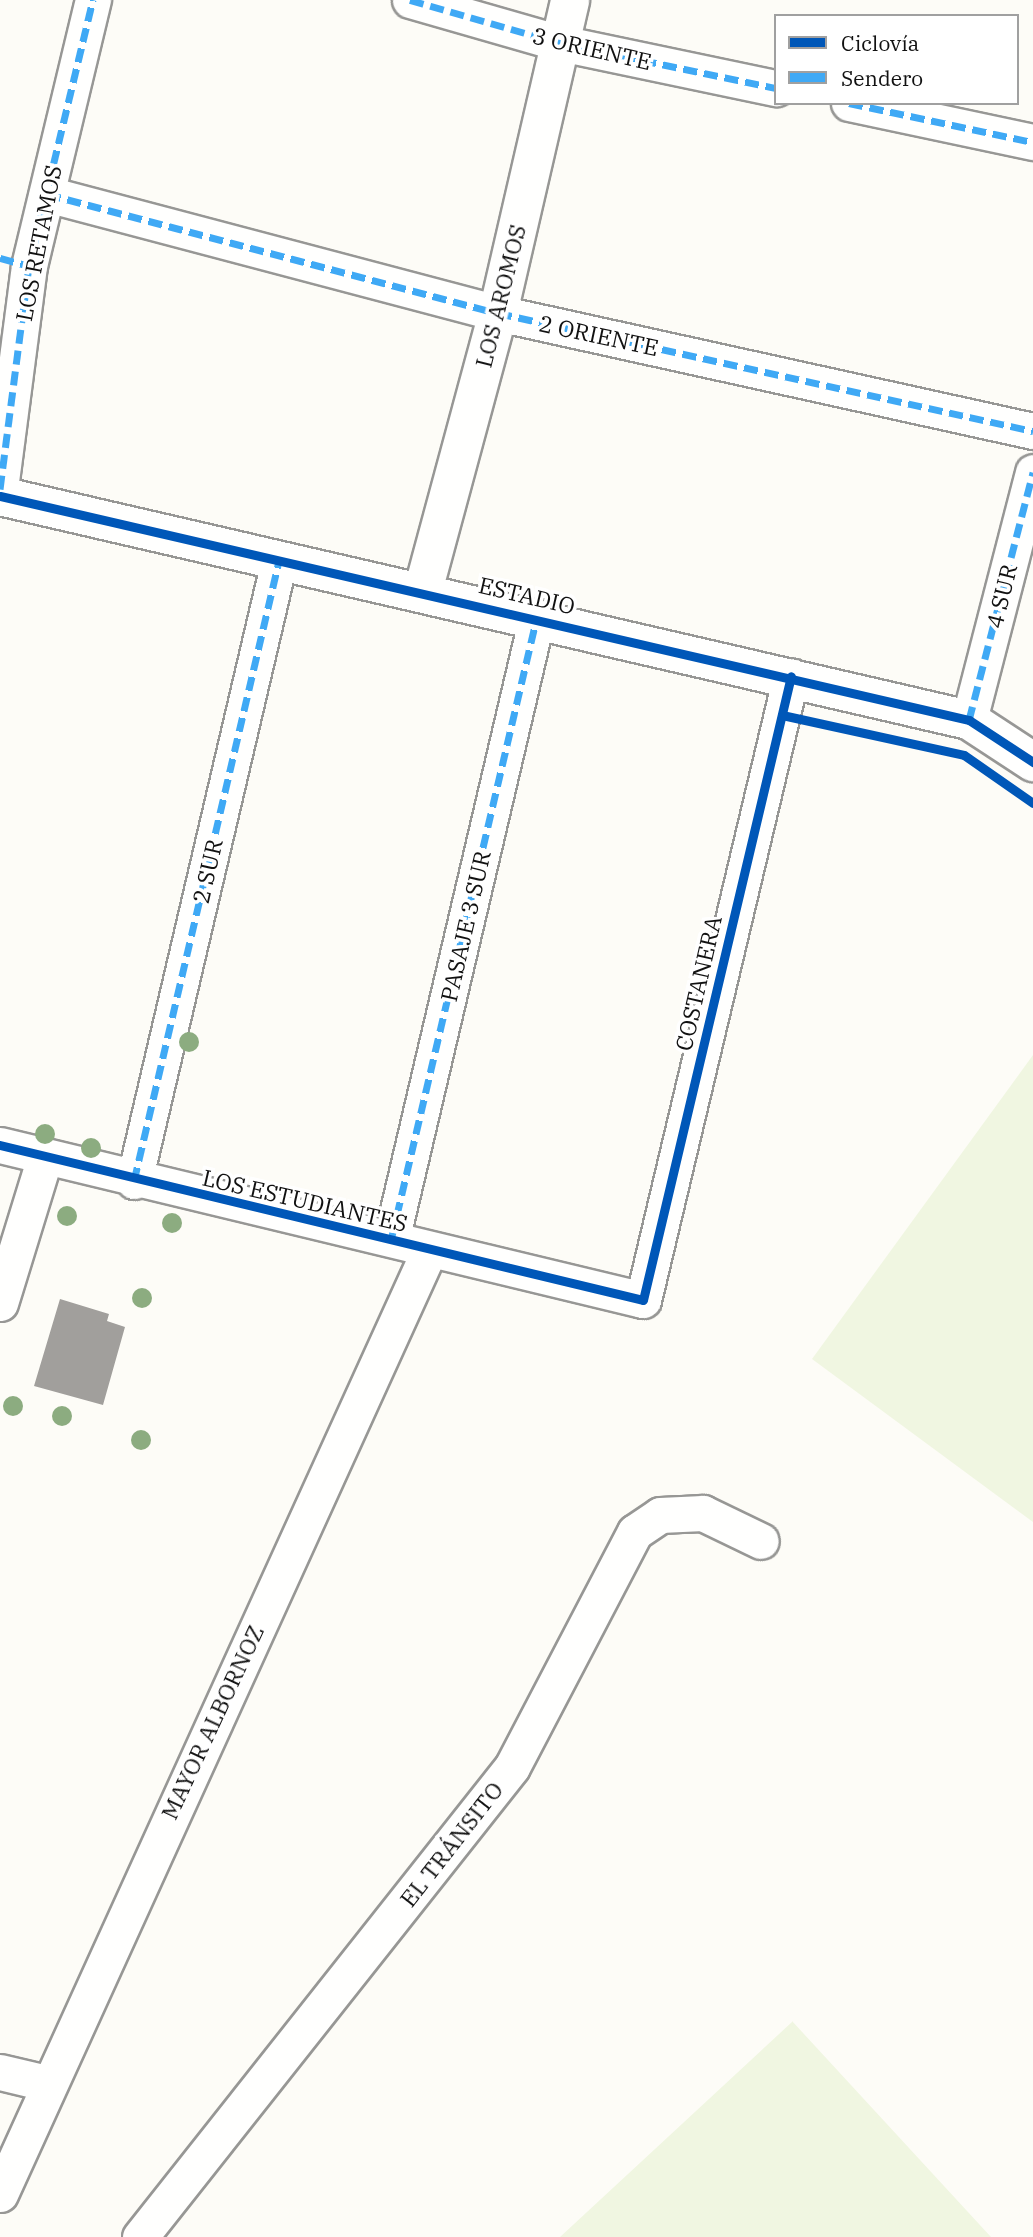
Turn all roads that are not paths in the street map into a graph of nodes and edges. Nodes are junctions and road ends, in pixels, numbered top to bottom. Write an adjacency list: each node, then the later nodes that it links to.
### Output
1 (93, 0): 8 (street, LOS RETAMOS)
2 (410, 0): 4 (street, 3 ORIENTE)
3 (570, 0): 4 (street, LOS AROMOS)
4 (560, 43): 5 (street, 3 ORIENTE); 10 (street, LOS AROMOS)
5 (774, 88)
6 (858, 105): 7 (street)
7 (1033, 142)
8 (47, 194): 9 (street, LOS RETAMOS); 10 (street, 2 ORIENTE)
9 (15, 262): 13 (street, LOS RETAMOS)
10 (498, 313): 11 (street, 2 ORIENTE); 16 (street, LOS AROMOS)
11 (1033, 431)
12 (1033, 472): 19 (street, 4 SUR)
13 (0, 489)
14 (0, 496): 15 (street, ESTADIO)
15 (279, 561): 16 (street, ESTADIO); 23 (street, 2 SUR)
16 (423, 591): 17 (street, ESTADIO)
17 (537, 617): 18 (street, ESTADIO); 24 (street, PASAJE 3 SUR)
18 (791, 676): 19 (street, ESTADIO); 26 (street, COSTANERA)
19 (969, 720): 20 (street, ESTADIO)
20 (1033, 762)
21 (0, 1145): 22 (street, LOS ESTUDIANTES)
22 (44, 1160): 23 (street, LOS ESTUDIANTES); 27 (street)
23 (134, 1181): 24 (street, LOS ESTUDIANTES)
24 (392, 1236): 25 (street, LOS ESTUDIANTES)
25 (429, 1251): 26 (street, LOS ESTUDIANTES); 30 (street, MAYOR ALBORNOZ)
26 (643, 1300)
27 (0, 1303)
28 (761, 1541): 32 (street, EL TRÁNSITO)
29 (0, 2072): 30 (street)
30 (47, 2083): 31 (street, MAYOR ALBORNOZ)
31 (0, 2194)
32 (141, 2237)

